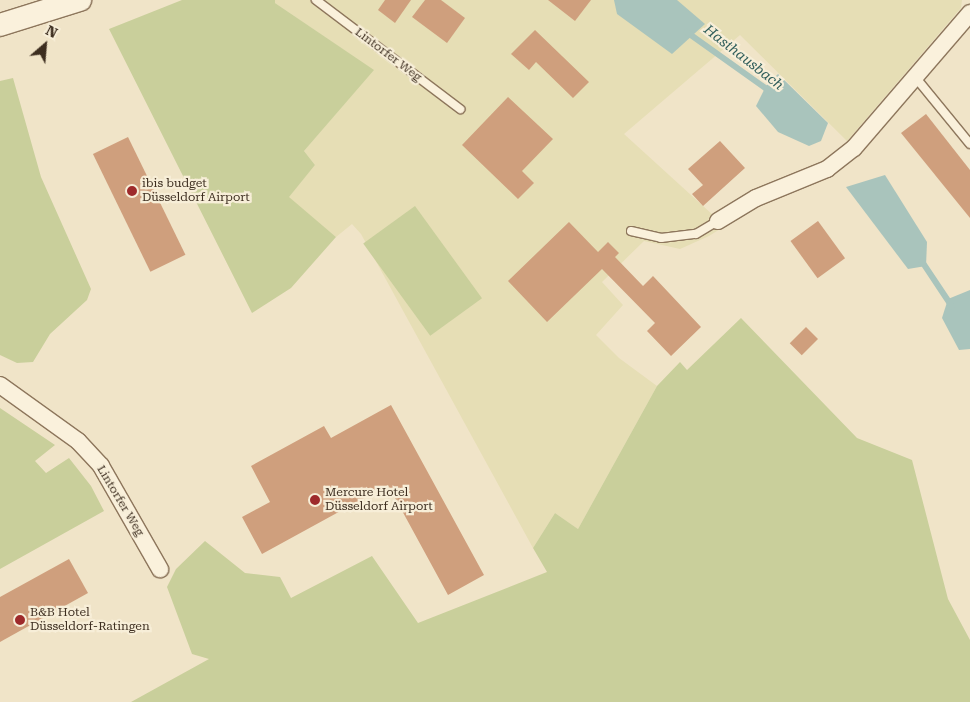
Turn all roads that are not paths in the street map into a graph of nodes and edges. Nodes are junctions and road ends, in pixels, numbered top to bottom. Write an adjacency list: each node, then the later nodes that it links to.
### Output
1 (80, 0): 4 (main road)
2 (316, 0): 6 (lane, Lintorfer Weg)
3 (970, 13): 5 (street)
4 (0, 25)
5 (916, 78): 7 (lane); 8 (street)
6 (460, 109)
7 (970, 144)
8 (718, 221): 9 (lane)
9 (631, 232)
10 (0, 385): 11 (street, Lintorfer Weg)
11 (160, 570)

